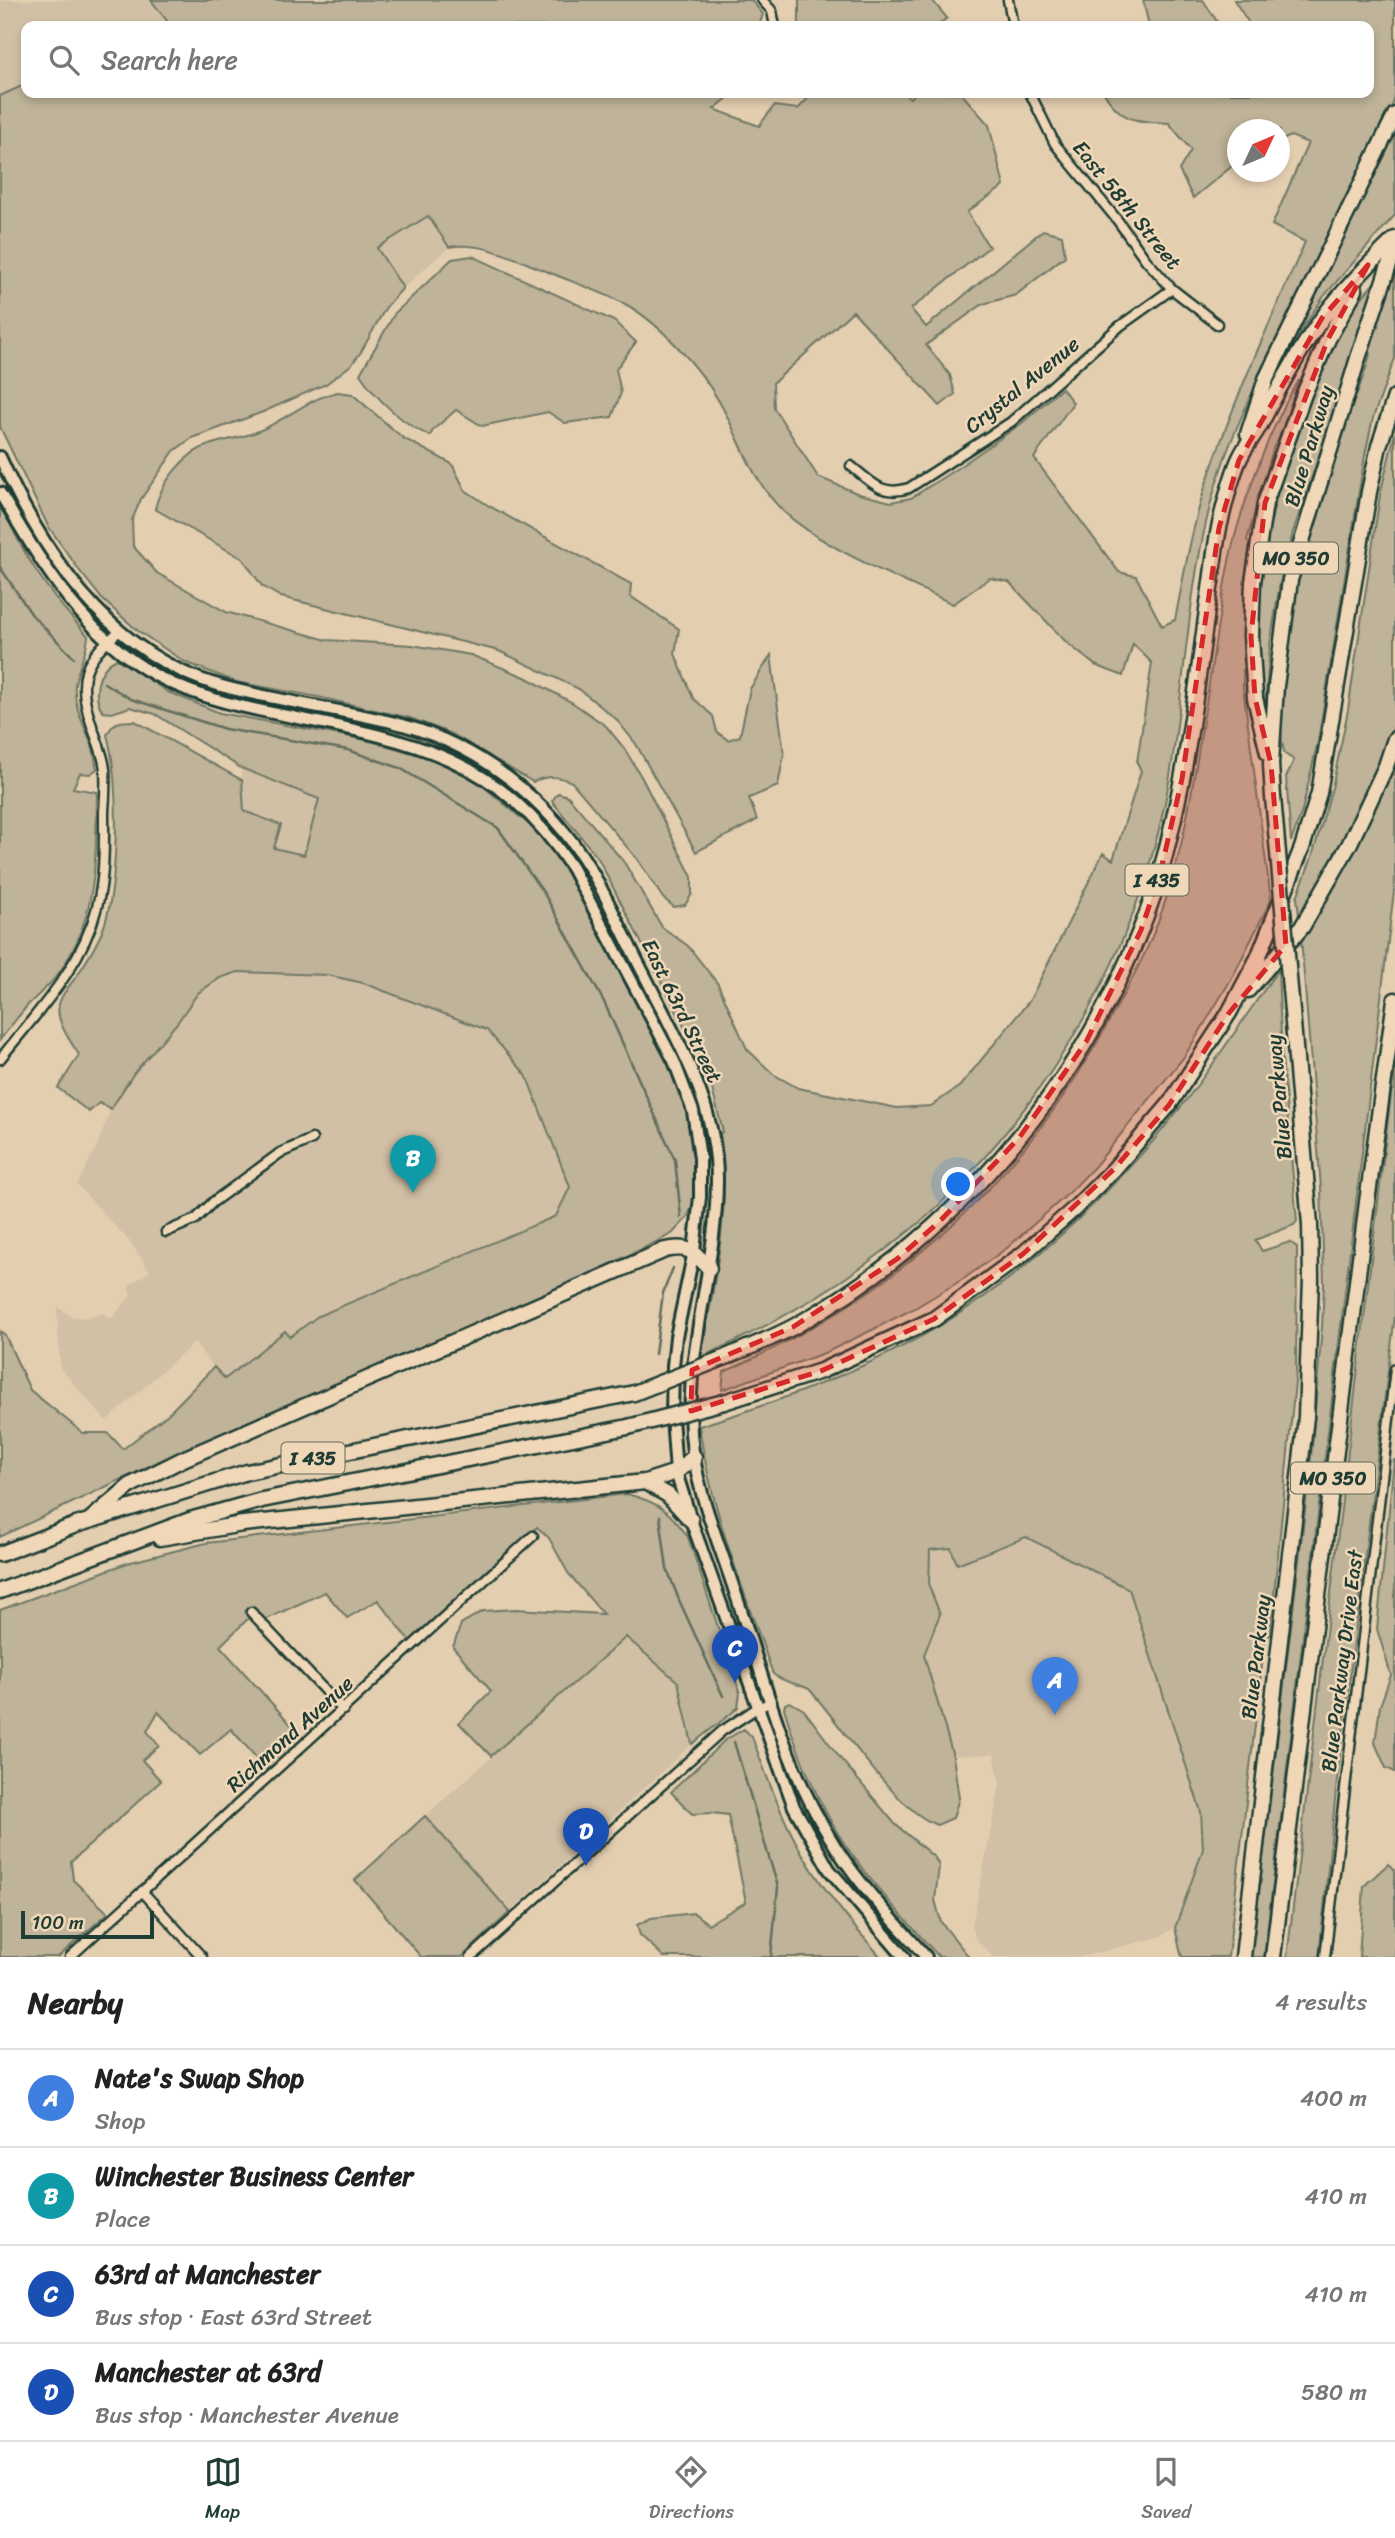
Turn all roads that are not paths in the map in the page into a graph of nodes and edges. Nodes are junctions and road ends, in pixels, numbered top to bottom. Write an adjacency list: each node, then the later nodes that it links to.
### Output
1 (762, 0): 3 (street)
2 (1008, 0): 4 (street)
3 (774, 21)
4 (1012, 21)
5 (1032, 98): 10 (street, East 58th Street)
6 (1395, 115): 14 (highway)
7 (1395, 239): 9 (highway, I 435)
8 (1395, 247): 20 (highway, Blue Parkway / MO 350)
9 (1368, 265): 14 (highway, I 435); 20 (highway)
10 (1172, 289): 11 (street, East 58th Street); 15 (street, Crystal Avenue)
11 (1217, 324)
12 (1395, 397): 22 (highway, I 435)
13 (0, 457): 17 (main road, East 63rd Street)
14 (1238, 460): 32 (highway, I 435, bridge)
15 (851, 466)
16 (0, 494): 18 (main road, East 63rd Street)
17 (120, 631): 18 (street); 27 (main road, East 63rd Street)
18 (107, 642): 23 (street); 26 (main road, East 63rd Street)
19 (1395, 739): 22 (highway)
20 (1270, 764): 48 (highway, Blue Parkway / MO 350, bridge)
21 (1395, 1000): 49 (highway, MO 350)
22 (1229, 1013): 35 (highway, I 435, bridge)
23 (0, 1059)
24 (312, 1139): 25 (street)
25 (166, 1232)
26 (694, 1251): 27 (highway); 30 (main road, East 63rd Street); 32 (highway)
27 (709, 1268): 29 (main road, East 63rd Street)
28 (1395, 1368): 50 (street, Blue Parkway Drive East)
29 (694, 1457): 30 (highway); 39 (main road, East 63rd Street)
30 (676, 1472): 31 (highway); 33 (main road, East 63rd Street)
31 (645, 1482): 33 (highway); 35 (highway)
32 (90, 1520): 36 (highway, I 435)
33 (691, 1520): 40 (main road, East 63rd Street)
34 (533, 1536): 41 (street, Richmond Avenue)
35 (131, 1542): 37 (highway, I 435)
36 (0, 1555)
37 (0, 1591)
38 (251, 1612): 41 (street)
39 (772, 1702): 40 (street); 47 (main road, East 63rd Street)
40 (757, 1708): 45 (street); 46 (main road, East 63rd Street)
41 (343, 1710): 42 (street, Richmond Avenue)
42 (142, 1891): 43 (street, Richmond Avenue); 44 (street)
43 (70, 1957)
44 (202, 1957)
45 (471, 1957)
46 (904, 1957)
47 (926, 1957)
48 (1241, 1957)
49 (1273, 1957)
50 (1325, 1957)

